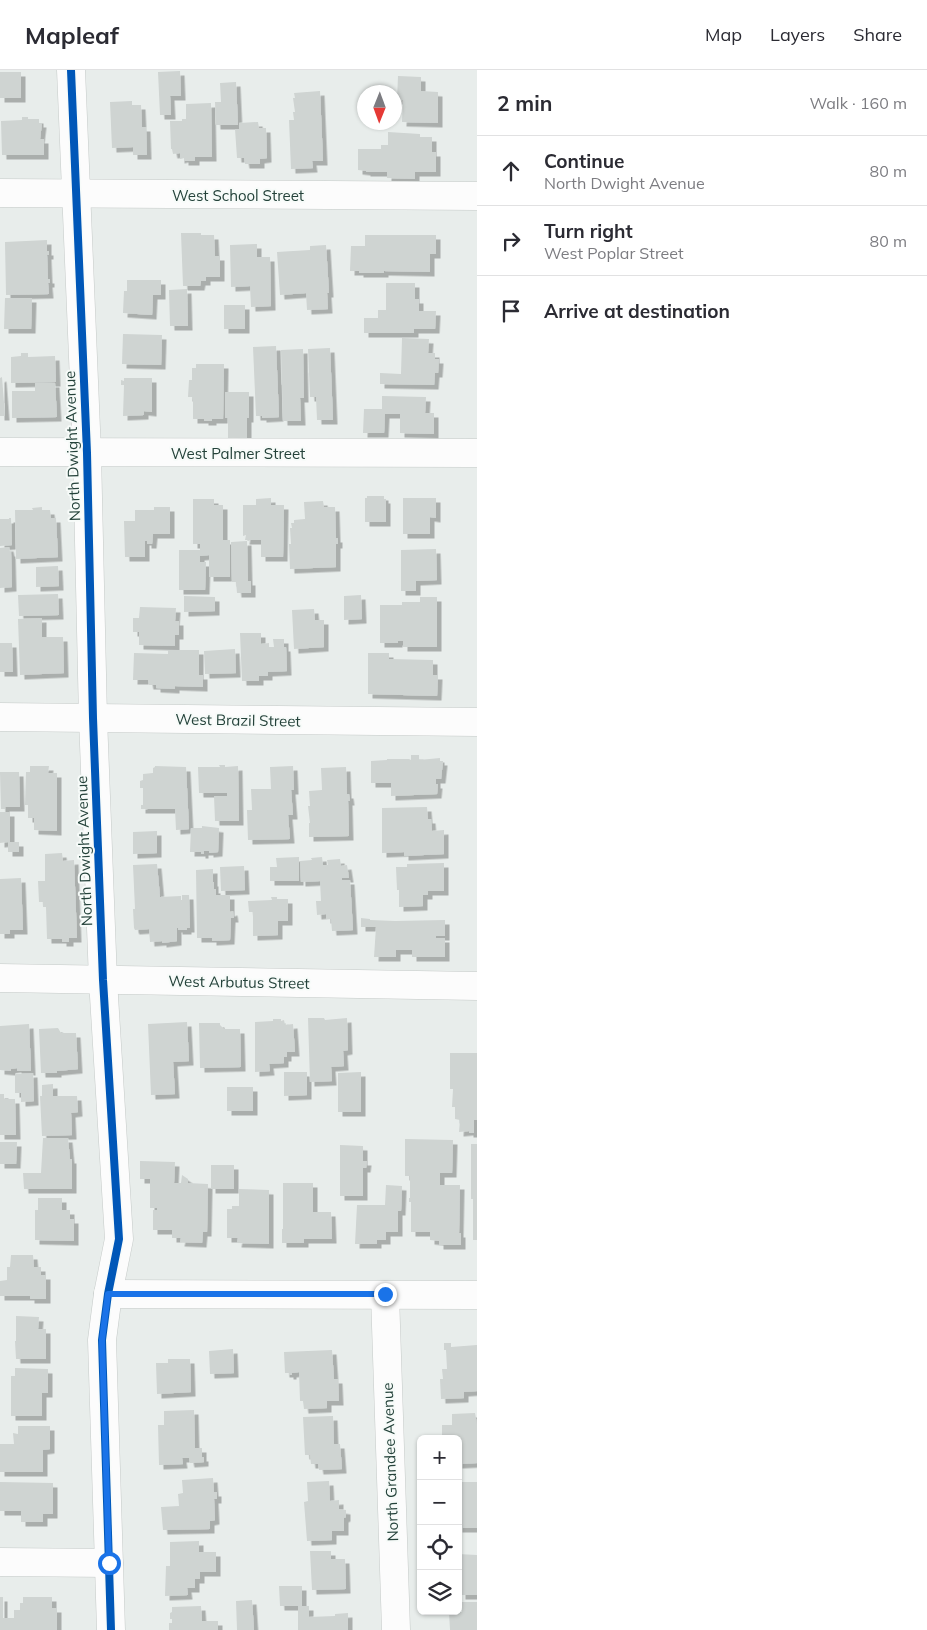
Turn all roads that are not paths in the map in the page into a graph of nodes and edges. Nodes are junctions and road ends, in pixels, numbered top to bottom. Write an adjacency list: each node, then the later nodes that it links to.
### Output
1 (71, 70): 3 (street, North Dwight Avenue)
2 (0, 193): 3 (street, West School Street)
3 (76, 194): 4 (street, West School Street); 6 (street, North Dwight Avenue)
4 (477, 196)
5 (0, 452): 6 (street, West Palmer Street)
6 (87, 453): 7 (street, West Palmer Street); 9 (street, North Dwight Avenue)
7 (477, 453)
8 (0, 717): 9 (street, West Brazil Street)
9 (93, 718): 10 (street, West Brazil Street); 12 (street, North Dwight Avenue)
10 (477, 722)
11 (0, 978): 12 (street, West Arbutus Street)
12 (103, 980): 13 (street, West Arbutus Street); 14 (street, North Dwight Avenue)
13 (477, 986)
14 (108, 1294): 15 (street); 18 (street, North Dwight Avenue)
15 (385, 1294): 16 (street); 20 (street, North Grandee Avenue)
16 (477, 1296)
17 (0, 1562): 18 (street)
18 (109, 1563): 19 (street, North Dwight Avenue)
19 (111, 1630)
20 (396, 1630)

